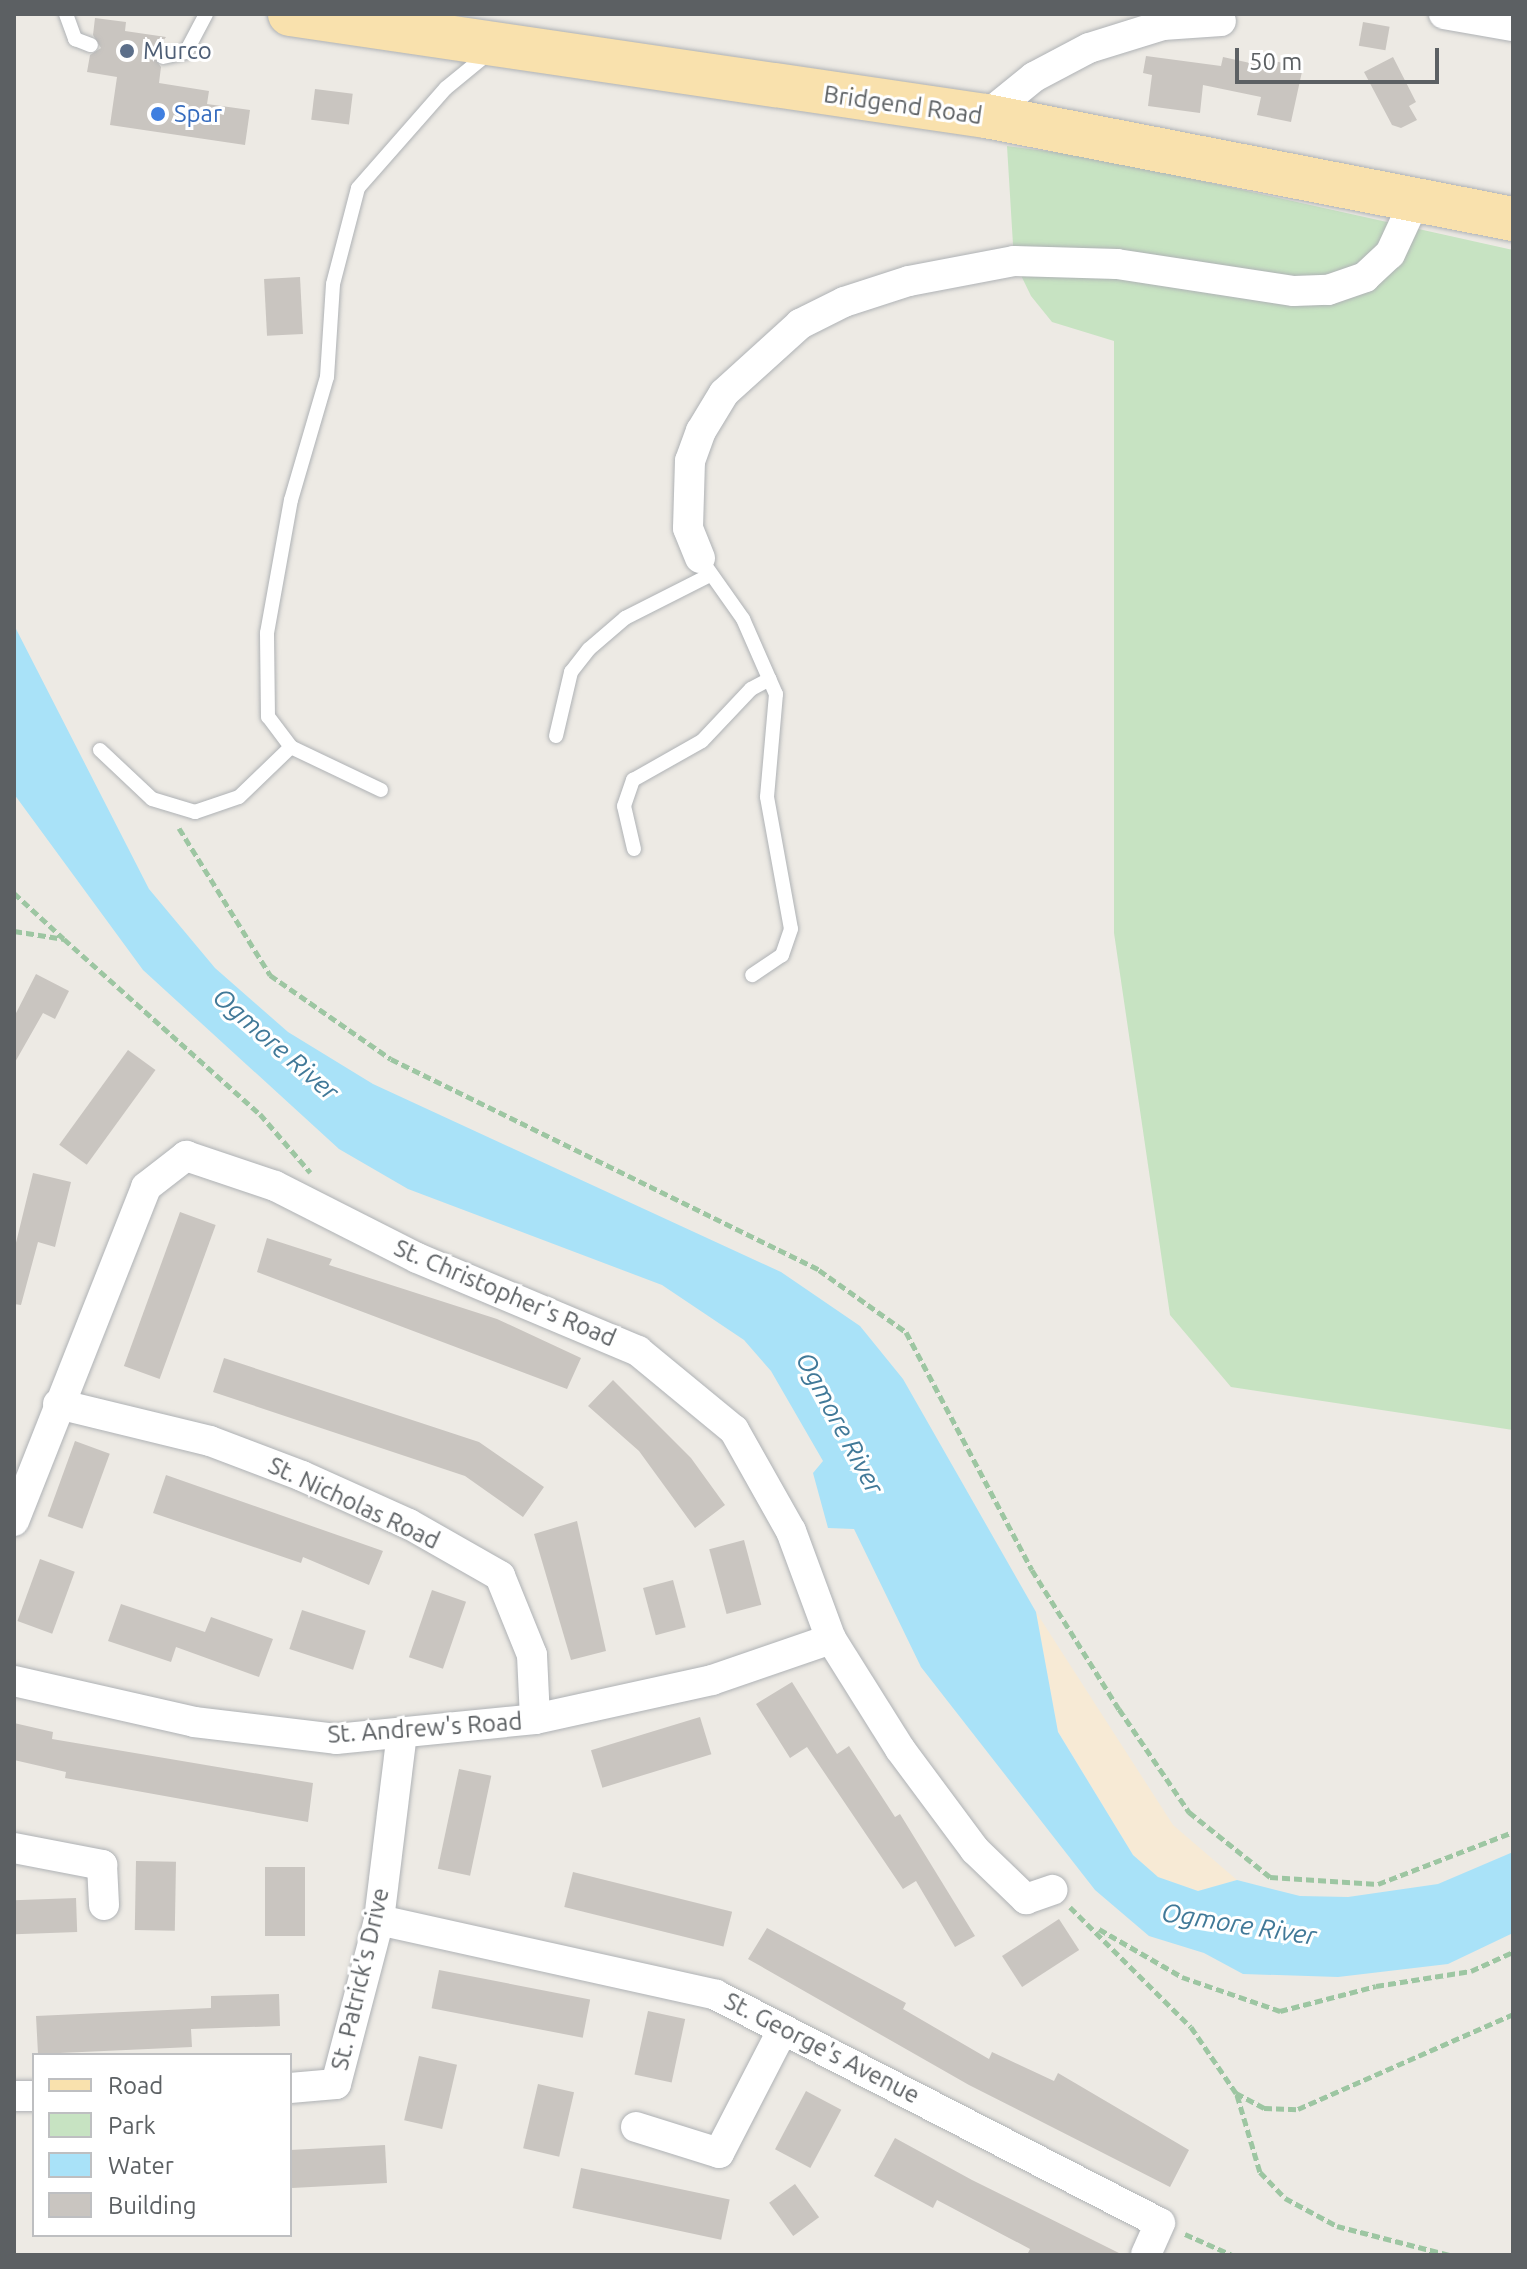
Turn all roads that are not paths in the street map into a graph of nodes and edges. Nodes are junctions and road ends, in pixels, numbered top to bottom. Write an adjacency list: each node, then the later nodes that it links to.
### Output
1 (66, 14): 8 (lane)
2 (206, 14): 10 (lane)
3 (290, 14): 9 (main road, Bridgend Road)
4 (1444, 14): 7 (street)
5 (1148, 21): 6 (street); 11 (street)
6 (1221, 21)
7 (1513, 26)
8 (91, 45)
9 (496, 48): 11 (main road, Bridgend Road); 17 (lane)
10 (163, 57)
11 (986, 116): 12 (main road, Bridgend Road)
12 (1416, 198): 13 (main road, Bridgend Road); 14 (street)
13 (1513, 219)
14 (704, 567): 15 (lane); 16 (lane)
15 (770, 679): 20 (lane); 21 (lane)
16 (556, 736)
17 (291, 747): 18 (lane); 19 (lane)
18 (100, 750)
19 (381, 790)
20 (634, 849)
21 (752, 975)
22 (58, 1404): 23 (street, St. Christopher's Road); 24 (street, St. Christopher's Road); 26 (street, St. Nicholas Road)
23 (14, 1521)
24 (831, 1639): 26 (street, St. Andrew's Road); 29 (street, St. Christopher's Road)
25 (14, 1681): 27 (street, St. Andrew's Road)
26 (535, 1719): 27 (street, St. Andrew's Road)
27 (402, 1734): 31 (street, St. Patrick's Drive)
28 (14, 1848): 30 (street)
29 (1052, 1890)
30 (104, 1905)
31 (379, 1920): 32 (street, St. George's Avenue); 33 (street, St. Patrick's Drive)
32 (781, 2033): 34 (street); 35 (street, St. George's Avenue)
33 (292, 2088)
34 (636, 2127)
35 (1146, 2255)

